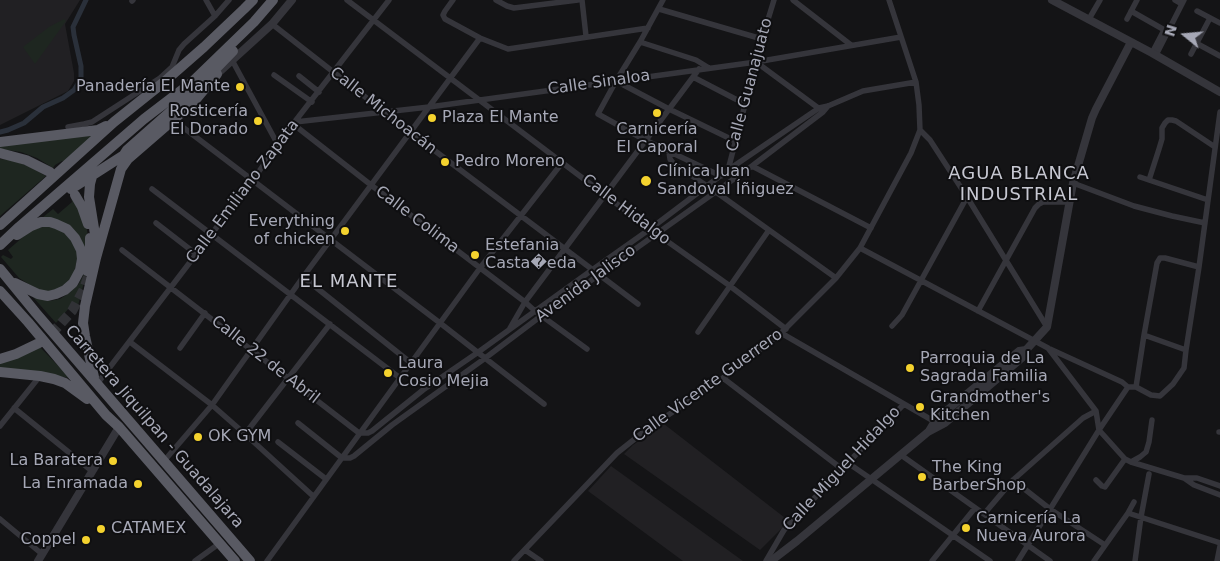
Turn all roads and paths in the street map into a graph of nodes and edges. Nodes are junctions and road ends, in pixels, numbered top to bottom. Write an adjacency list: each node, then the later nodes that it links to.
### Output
1 (206, 0): 24 (street)
2 (229, 0): 24 (street)
3 (253, 0): 60 (highway)
4 (273, 0): 57 (highway)
5 (292, 0): 30 (street)
6 (348, 0): 28 (street, Calle Hidalgo)
7 (389, 0): 28 (street, Calle Emiliano Zapata)
8 (453, 0): 35 (street)
9 (496, 0): 10 (street)
10 (578, 0)
11 (582, 0): 33 (street)
12 (663, 0): 21 (street)
13 (793, 0): 40 (street)
14 (889, 0): 34 (street, Calle Vicente Guerrero)
15 (1052, 0): 27 (street)
16 (1100, 0): 27 (street)
17 (1137, 0): 22 (street)
18 (1175, 0): 20 (street)
19 (772, 1): 36 (street, Calle Guanajuato)
20 (1183, 2): 32 (street)
21 (659, 9): 31 (street); 36 (street)
22 (1131, 11): 25 (street); 32 (street)
23 (1197, 11): 26 (street)
24 (215, 16): 54 (street)
25 (1127, 18)
26 (1210, 18): 29 (street); 39 (street)
27 (1089, 19): 38 (street)
28 (374, 20): 48 (street, Calle Emiliano Zapata); 52 (street, Calle Hidalgo)
29 (1220, 23)
30 (272, 24): 44 (street); 48 (street, Calle Michoacán)
31 (648, 28): 33 (street); 37 (street)
32 (1166, 31): 41 (street)
33 (586, 36): 35 (street)
34 (901, 37): 40 (street, Calle Sinaloa); 56 (street, Calle Vicente Guerrero)
35 (480, 38): 52 (street)
36 (762, 38): 45 (street, Calle Guanajuato)
37 (640, 42): 46 (street); 55 (street)
38 (1132, 42): 41 (street); 92 (street)
39 (1196, 43): 42 (street); 43 (street)
40 (851, 45): 45 (street, Calle Sinaloa)
41 (1154, 54): 59 (street)
42 (1190, 54)
43 (1220, 56)
44 (232, 60): 49 (street); 79 (street)
45 (756, 62): 46 (street, Calle Sinaloa); 63 (street, Calle Guanajuato); 66 (street)
46 (709, 68): 47 (street, Calle Sinaloa)
47 (699, 70): 53 (street); 55 (street, Calle Sinaloa)
48 (334, 73): 58 (street, Calle Emiliano Zapata); 67 (street, Calle Michoacán)
49 (217, 74): 57 (highway); 97 (highway); 119 (highway)
50 (274, 75): 62 (street)
51 (299, 76): 58 (street)
52 (450, 77): 61 (street, Calle Hidalgo); 64 (street)
53 (693, 77): 63 (street); 65 (street)
54 (160, 78): 60 (highway); 71 (street)
55 (616, 81): 61 (street, Calle Sinaloa); 65 (street); 75 (street)
56 (916, 82): 66 (street, Avenida Jalisco); 73 (street, Calle Vicente Guerrero)
57 (194, 85): 106 (highway); 107 (highway); 119 (highway)
58 (320, 92): 62 (street, Calle Emiliano Zapata)
59 (1220, 92)
60 (145, 97): 69 (highway)
61 (479, 100): 64 (street, Calle Sinaloa); 84 (street, Calle Hidalgo)
62 (312, 102): 70 (street, Calle Emiliano Zapata)
63 (745, 104): 77 (street, Calle Guanajuato)
64 (429, 107): 67 (street, Calle Sinaloa); 74 (street)
65 (668, 110): 75 (street); 77 (street)
66 (821, 110): 78 (street, Avenida Jalisco); 81 (street, Avenida Jalisco)
67 (384, 112): 70 (street, Calle Sinaloa); 74 (street, Calle Michoacán)
68 (1220, 112): 80 (street)
69 (114, 122): 76 (highway); 105 (highway)
70 (294, 123): 79 (street, Calle Emiliano Zapata); 93 (street, Calle Colima)
71 (68, 126)
72 (184, 128): 91 (street)
73 (920, 130): 99 (street); 108 (street, Calle Vicente Guerrero)
74 (410, 132): 93 (street); 102 (street, Calle Michoacán)
75 (645, 140): 82 (street); 98 (street)
76 (0, 142)
77 (735, 142): 86 (street, Calle Guanajuato)
78 (767, 144): 81 (street); 86 (street, Avenida Jalisco)
79 (278, 145): 91 (street, Calle Emiliano Zapata)
80 (1215, 147): 90 (street); 100 (street)
81 (772, 150): 85 (street, Avenida Jalisco)
82 (669, 152): 88 (street); 94 (street)
83 (0, 153): 87 (highway)
84 (562, 163): 98 (street, Calle Hidalgo); 102 (street)
85 (752, 166): 96 (street, Avenida Jalisco); 108 (street)
86 (728, 170): 88 (street, Avenida Jalisco)
87 (50, 172)
88 (721, 176): 94 (street, Avenida Jalisco)
89 (1140, 177): 90 (street)
90 (1149, 180): 100 (street)
91 (252, 181): 111 (street, Calle Emiliano Zapata); 113 (street)
92 (1073, 183): 101 (street); 104 (street)
93 (371, 185): 113 (street); 123 (street, Calle Colima)
94 (706, 186): 96 (street); 109 (street, Avenida Jalisco)
95 (152, 189): 111 (street)
96 (716, 192): 110 (street); 112 (street, Avenida Jalisco)
97 (71, 194): 107 (highway); 168 (highway)
98 (605, 195): 109 (street, Calle Hidalgo); 116 (street)
99 (967, 197): 120 (street); 128 (street)
100 (1208, 200): 104 (street)
101 (1069, 202): 120 (street); 143 (street)
102 (520, 216): 116 (street, Calle Michoacán); 123 (street)
103 (156, 223): 118 (street)
104 (1205, 223): 121 (street)
105 (0, 225)
106 (102, 225)
107 (19, 227): 114 (highway)
108 (870, 228): 115 (street, Calle Vicente Guerrero)
109 (650, 229): 112 (street, Calle Hidalgo); 124 (street, Avenida Jalisco)
110 (768, 230): 127 (street); 130 (street)
111 (212, 234): 118 (street, Calle Emiliano Zapata); 133 (street)
112 (657, 234): 125 (street, Avenida Jalisco); 130 (street, Calle Hidalgo)
113 (330, 240): 126 (street); 140 (street)
114 (0, 246): 129 (highway)
115 (860, 248): 127 (street, Calle Vicente Guerrero); 128 (street)
116 (564, 249): 124 (street, Calle Michoacán); 134 (street)
117 (122, 250): 131 (street, Calle 22 de Abril)
118 (196, 254): 131 (street, Calle Emiliano Zapata)
119 (96, 258): 168 (highway)
120 (1006, 261): 137 (street); 143 (street)
121 (1199, 267): 147 (street); 156 (street)
122 (0, 268): 129 (highway, Carretera Jiquilpan - Guadalajara)
123 (480, 268): 134 (street, Calle Colima); 140 (street)
124 (592, 270): 125 (street, Calle Michoacán); 136 (street, Avenida Jalisco)
125 (598, 274): 135 (street, Calle Michoacán); 139 (street, Avenida Jalisco)
126 (303, 277): 133 (street); 160 (street)
127 (836, 278): 145 (street, Calle Vicente Guerrero)
128 (921, 281): 137 (street); 142 (street)
129 (12, 282): 168 (highway, Carretera Jiquilpan - Guadalajara)
130 (730, 286): 145 (street, Calle Hidalgo); 146 (street)
131 (171, 288): 138 (street, Calle 22 de Abril); 151 (street, Calle Emiliano Zapata)
132 (0, 291): 178 (highway, Carretera Jiquilpan - Guadalajara)
133 (290, 295): 141 (street); 155 (street)
134 (525, 302): 136 (street, Calle Colima); 144 (street)
135 (638, 304)
136 (535, 311): 139 (street, Calle Colima); 144 (street, Avenida Jalisco)
137 (978, 311): 149 (street)
138 (205, 314): 152 (street); 155 (street, Calle 22 de Abril)
139 (541, 316): 148 (street, Avenida Jalisco); 154 (street, Calle Colima)
140 (440, 323): 157 (street); 160 (street)
141 (330, 324): 165 (street); 166 (street)
142 (892, 326)
143 (1047, 328): 149 (street)
144 (508, 330): 148 (street); 157 (street, Avenida Jalisco)
145 (784, 331): 167 (street, Calle Vicente Guerrero); 174 (street, Calle Hidalgo)
146 (698, 332)
147 (1144, 335): 156 (street); 170 (street)
148 (514, 336): 159 (street, Avenida Jalisco)
149 (1034, 340): 153 (street); 182 (street)
150 (39, 342): 158 (highway)
151 (130, 342): 168 (street, Calle Emiliano Zapata); 175 (street)
152 (180, 348)
153 (1048, 348): 169 (street); 177 (street)
154 (587, 349)
155 (251, 350): 165 (street, Calle 22 de Abril); 175 (street)
156 (1186, 350): 170 (street)
157 (477, 353): 159 (street); 161 (street, Avenida Jalisco)
158 (0, 359)
159 (484, 359): 164 (street, Avenida Jalisco); 173 (street)
160 (411, 363): 166 (street)
161 (453, 370): 164 (street); 171 (street, Avenida Jalisco)
162 (0, 372): 163 (highway)
163 (40, 376): 176 (street); 178 (highway)
164 (458, 377): 172 (street, Avenida Jalisco)
165 (288, 378): 185 (street, Calle 22 de Abril); 186 (street)
166 (400, 378): 185 (street)
167 (723, 378): 193 (street); 216 (street, Calle Vicente Guerrero)
168 (96, 382): 191 (highway, Carretera Jiquilpan - Guadalajara)
169 (1128, 387): 170 (street); 184 (street)
170 (1136, 387)
171 (424, 390): 172 (street); 185 (street, Avenida Jalisco)
172 (430, 398): 189 (street, Avenida Jalisco)
173 (544, 404)
174 (904, 404): 182 (street, Calle Hidalgo); 192 (street, Calle Miguel Hidalgo)
175 (212, 405): 186 (street); 191 (street)
176 (14, 408): 180 (street); 194 (street)
177 (1096, 411): 184 (street); 199 (street)
178 (106, 414): 183 (highway, Carretera Jiquilpan - Guadalajara)
179 (1152, 420): 190 (street)
180 (1, 423)
181 (298, 423): 189 (street)
182 (938, 424): 188 (street)
183 (119, 427): 194 (street); 212 (highway, Carretera Jiquilpan - Guadalajara)
184 (1099, 430): 190 (street); 206 (street)
185 (359, 433): 189 (street, Avenida Jalisco)
186 (245, 434): 203 (street)
187 (278, 442): 198 (street)
188 (901, 455): 196 (street); 205 (street)
189 (342, 458): 198 (street, Avenida Jalisco)
190 (1128, 461): 197 (street); 200 (street)
191 (164, 462): 220 (highway, Carretera Jiquilpan - Guadalajara)
192 (848, 463): 193 (street, Calle Miguel Hidalgo); 196 (street)
193 (842, 469): 224 (street, Calle Miguel Hidalgo)
194 (92, 471): 217 (street)
195 (1149, 474): 209 (street)
196 (871, 478): 211 (street); 225 (street)
197 (1184, 478): 201 (street); 202 (street)
198 (326, 479): 203 (street, Avenida Jalisco)
199 (1013, 480): 206 (street); 208 (street)
200 (1096, 480)
201 (1220, 486)
202 (1220, 494)
203 (313, 496): 221 (street, Avenida Jalisco)
204 (1134, 502): 207 (street)
205 (975, 508): 208 (street); 211 (street)
206 (1050, 509): 214 (street); 215 (street)
207 (1128, 513): 209 (street); 214 (street)
208 (984, 514): 215 (street)
209 (1141, 517): 213 (street); 231 (street)
210 (0, 519): 217 (street)
211 (954, 536): 226 (street); 227 (street)
212 (220, 543): 218 (street); 219 (highway, Carretera Jiquilpan - Guadalajara)
213 (1220, 544): 232 (street)
214 (1105, 545): 230 (street)
215 (1028, 546): 228 (street); 229 (street)
216 (525, 550): 222 (street, Calle Vicente Guerrero); 223 (street)
217 (40, 557)
218 (195, 561)
219 (235, 561)
220 (250, 561)
221 (267, 561)
222 (514, 561)
223 (541, 561)
224 (766, 561)
225 (771, 561)
226 (932, 561)
227 (990, 561)
228 (1018, 561)
229 (1050, 561)
230 (1094, 561)
231 (1135, 561)
232 (1217, 561)

